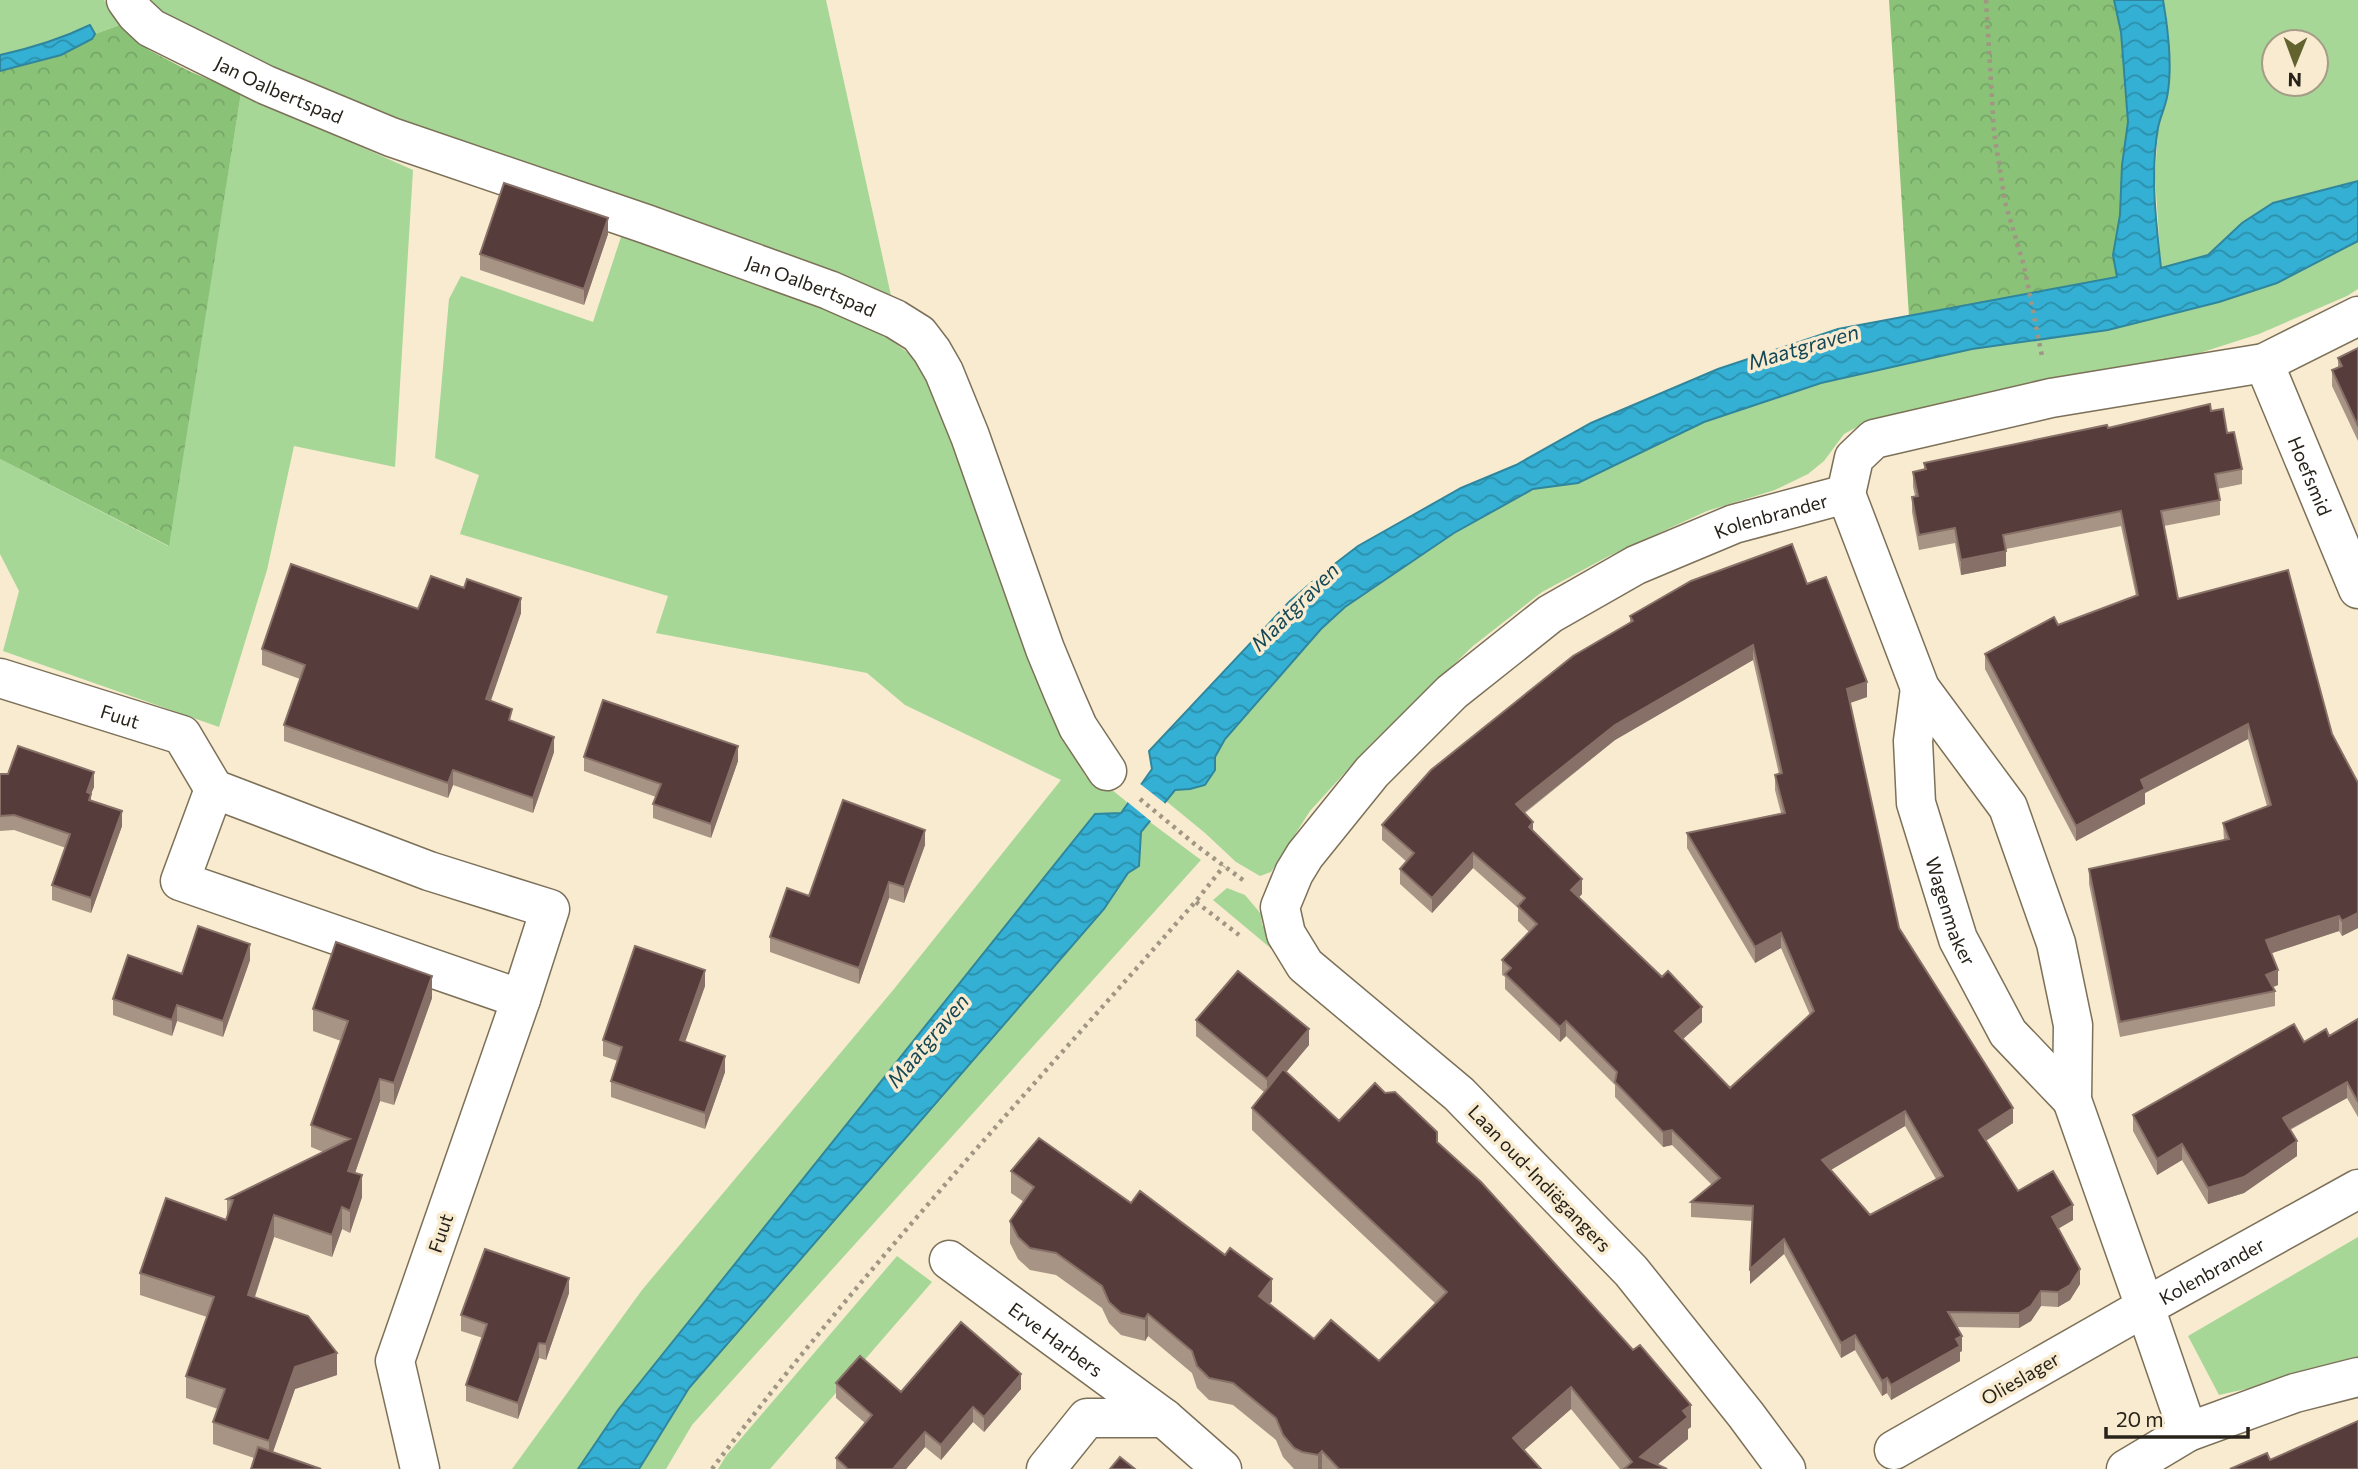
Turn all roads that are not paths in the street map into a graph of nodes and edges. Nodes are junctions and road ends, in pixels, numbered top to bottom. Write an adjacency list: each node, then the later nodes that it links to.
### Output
1 (126, 0): 8 (street, Jan Oalbertspad)
2 (2358, 316): 3 (street, Kolenbrander)
3 (2264, 363): 4 (street, Kolenbrander); 5 (street, Hoefsmid)
4 (1846, 494): 7 (street, Wagenmaker); 10 (street, Kolenbrander)
5 (2358, 589)
6 (0, 678): 9 (street, Fuut)
7 (1920, 688): 12 (street, Wagenmaker); 12 (street, Wagenmaker)
8 (1108, 771)
9 (214, 789): 11 (street, Fuut); 11 (street)
10 (1280, 907): 23 (street, Laan oud-Indiëgangers)
11 (521, 999): 20 (street, Fuut)
12 (2072, 1100): 15 (street, Wagenmaker)
13 (2358, 1189): 15 (street, Kolenbrander)
14 (949, 1260): 17 (street, Erve Harbers)
15 (2145, 1307): 18 (street, Kolenbrander); 19 (street, Olieslager)
16 (2358, 1377): 18 (street)
17 (1164, 1418): 21 (street); 22 (street, Erve Harbers)
18 (2188, 1432): 24 (street)
19 (1894, 1450)
20 (420, 1469)
21 (1046, 1469)
22 (1222, 1469)
23 (1786, 1469)
24 (2126, 1469)

